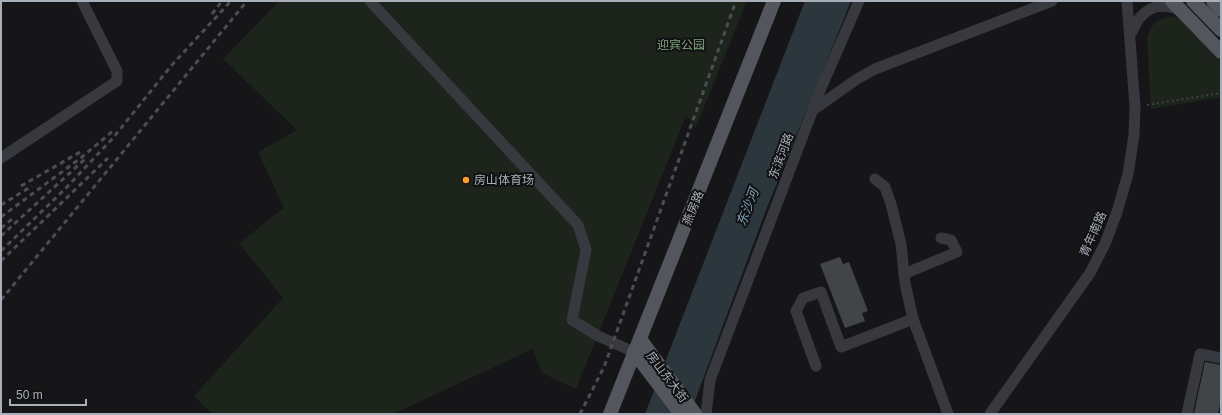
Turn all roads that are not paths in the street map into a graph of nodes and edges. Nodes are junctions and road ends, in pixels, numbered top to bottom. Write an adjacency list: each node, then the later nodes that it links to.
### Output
1 (82, 1): 16 (street)
2 (370, 1): 21 (street)
3 (774, 1): 21 (main road, 燕房路)
4 (859, 1): 15 (street, 东滨河路)
5 (1052, 1): 15 (street)
6 (1127, 1): 13 (street, 青年南路)
7 (1172, 1): 11 (main road)
8 (1193, 1): 12 (main road)
9 (1213, 1): 10 (main road)
10 (1221, 10)
11 (1185, 14): 13 (street, 青年南路); 14 (main road)
12 (1221, 30)
13 (1131, 34): 30 (street, 青年南路)
14 (1221, 52)
15 (813, 110): 28 (street, 东滨河路)
16 (1, 158)
17 (874, 179): 19 (street)
18 (941, 238): 19 (street)
19 (904, 274): 20 (street)
20 (913, 320): 24 (street); 29 (street)
21 (637, 346): 23 (main road, 房山东大街); 25 (main road, 燕房路)
22 (1221, 358): 31 (street)
23 (649, 362): 26 (main road, 房山东大街); 27 (main road, 房山东大街)
24 (816, 366)
25 (610, 414)
26 (681, 414)
27 (695, 414)
28 (706, 414)
29 (948, 414)
30 (990, 414)
31 (1187, 414)

